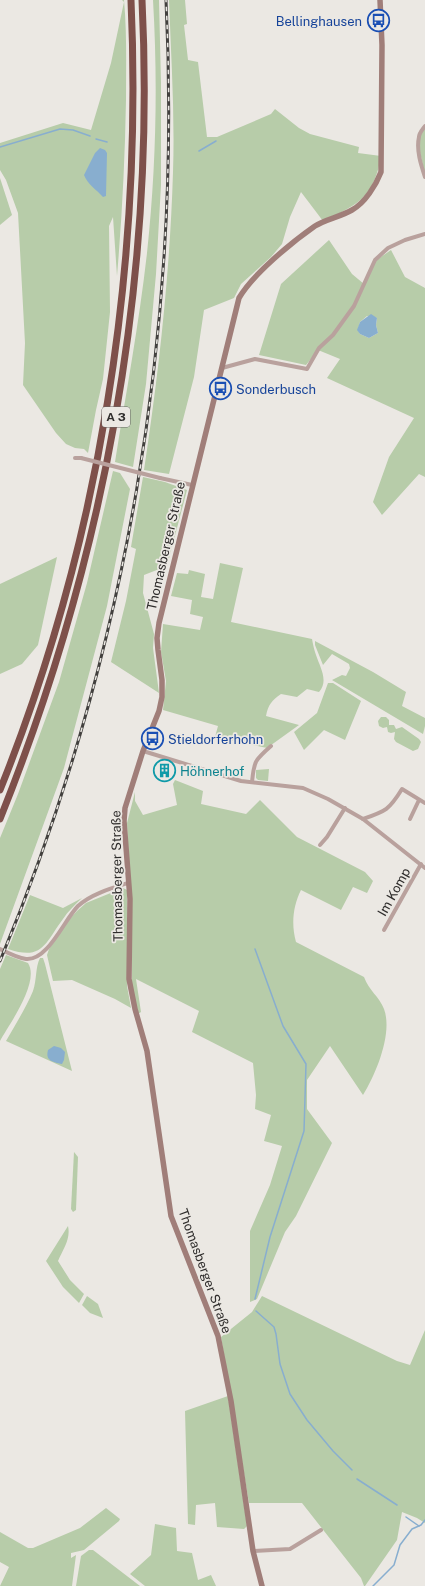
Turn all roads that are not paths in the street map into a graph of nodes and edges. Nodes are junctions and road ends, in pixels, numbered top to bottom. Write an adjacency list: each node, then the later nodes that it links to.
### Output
1 (132, 0): 13 (highway, A 3)
2 (142, 0): 17 (highway, A 3)
3 (380, 0): 7 (main road, Thomasberger Straße)
4 (425, 126): 5 (street)
5 (425, 178)
6 (425, 234): 7 (street)
7 (222, 368): 9 (main road, Thomasberger Straße)
8 (75, 458): 9 (street, bridge)
9 (192, 485): 11 (main road, Thomasberger Straße)
10 (271, 746): 12 (street)
11 (143, 752): 12 (street); 23 (main road, Thomasberger Straße)
12 (252, 782): 16 (street)
13 (0, 790)
14 (419, 800): 15 (street); 18 (street); 19 (street)
15 (425, 803)
16 (345, 808): 18 (street); 20 (street)
17 (0, 819)
18 (363, 819): 21 (street)
19 (410, 819)
20 (320, 845)
21 (421, 864): 22 (street); 24 (street, Im Komp)
22 (425, 868)
23 (128, 883): 25 (street); 27 (main road, Thomasberger Straße)
24 (384, 930)
25 (0, 949)
26 (321, 1530): 27 (street)
27 (253, 1551): 28 (main road, Thomasberger Straße)
28 (262, 1586)

